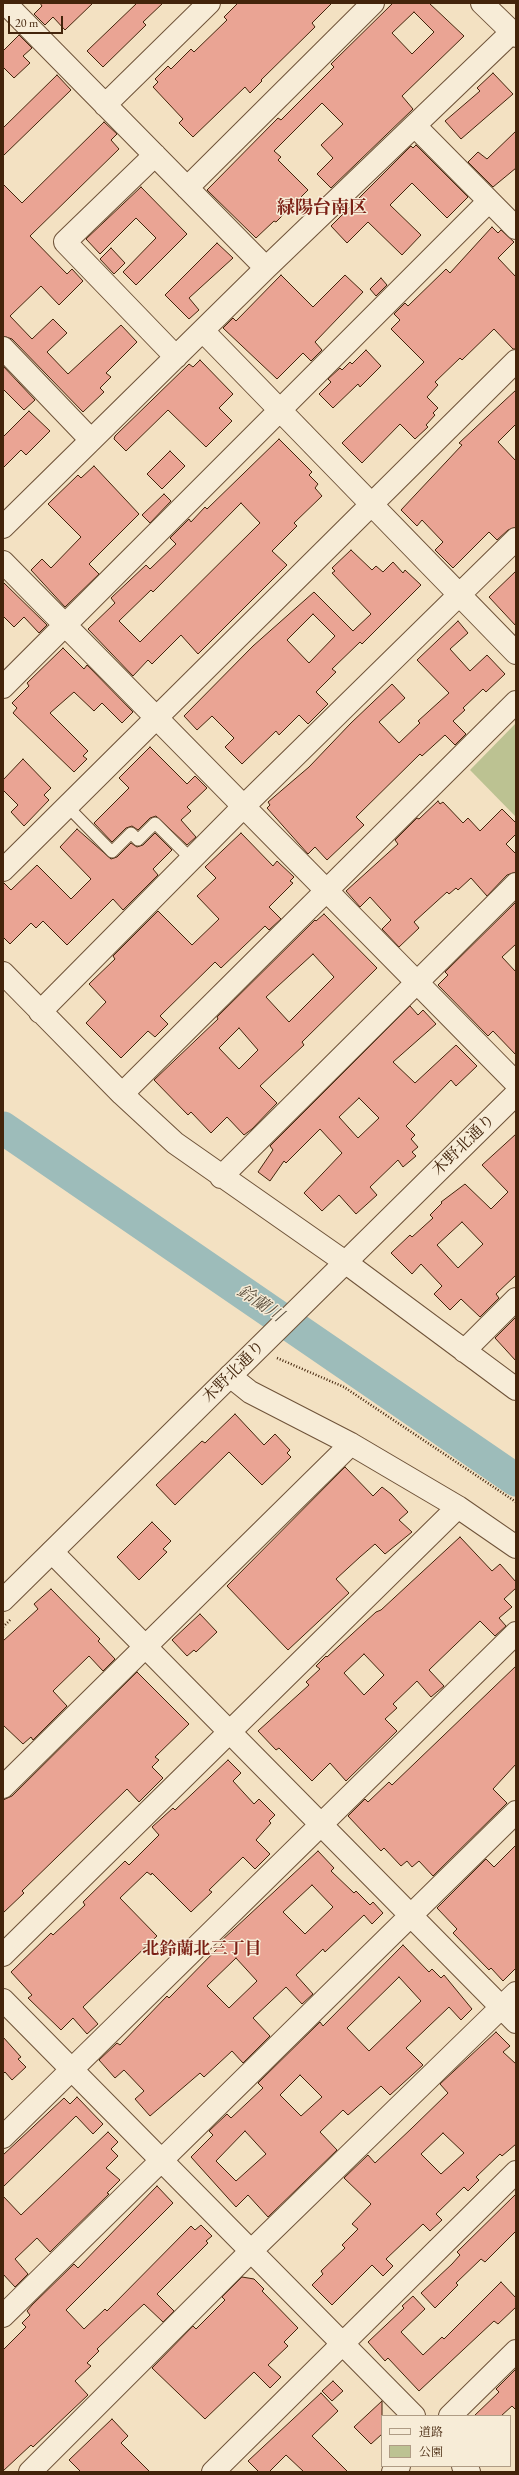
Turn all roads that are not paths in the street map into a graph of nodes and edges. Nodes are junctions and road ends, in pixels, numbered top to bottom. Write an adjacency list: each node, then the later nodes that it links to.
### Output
1 (209, 3): 6 (street)
2 (373, 3): 9 (street)
3 (482, 3): 5 (street)
4 (4, 4): 6 (street)
5 (512, 26): 7 (street)
6 (105, 104): 8 (street)
7 (416, 127): 10 (street); 12 (street)
8 (155, 155): 9 (street); 15 (street)
9 (187, 188): 12 (street)
10 (489, 201): 11 (street); 17 (street)
11 (516, 228)
12 (266, 268): 13 (street)
13 (203, 331): 15 (street); 17 (street)
14 (3, 348): 18 (street)
15 (176, 357): 18 (street)
16 (516, 361): 19 (street)
17 (280, 410): 19 (street); 24 (street)
18 (91, 440): 20 (street)
19 (372, 504): 23 (street); 28 (street)
20 (5, 522)
21 (516, 539): 23 (street)
22 (3, 562): 24 (street)
23 (460, 592): 25 (street); 30 (street)
24 (65, 625): 26 (street); 28 (street)
25 (516, 652)
26 (3, 687)
27 (516, 702): 34 (street)
28 (157, 718): 29 (street); 30 (street)
29 (67, 806): 31 (lane); 32 (street)
30 (244, 806): 31 (street); 34 (street)
31 (191, 859): 37 (street)
32 (3, 870)
33 (516, 884): 36 (street)
34 (326, 889): 36 (street); 39 (street)
35 (3, 973): 37 (street)
36 (416, 982): 38 (street); 41 (street)
37 (40, 1012): 39 (street)
38 (516, 1083)
39 (122, 1094): 41 (street)
40 (516, 1094): 42 (street, 木野北通り)
41 (221, 1177): 42 (street)
42 (345, 1262): 44 (street); 45 (street, 木野北通り)
43 (516, 1299): 44 (street)
44 (464, 1351): 46 (street)
45 (230, 1376): 47 (street); 50 (street, 木野北通り)
46 (516, 1389)
47 (351, 1444): 48 (street); 53 (street)
48 (458, 1507): 49 (street); 54 (street)
49 (516, 1547)
50 (52, 1552): 51 (street, 木野北通り); 53 (street)
51 (3, 1600)
52 (516, 1633): 57 (street)
53 (145, 1647): 54 (street); 55 (street)
54 (229, 1732): 57 (street); 59 (street)
55 (3, 1787)
56 (516, 1812): 58 (street)
57 (321, 1824): 58 (street); 62 (street)
58 (411, 1916): 61 (street); 64 (street)
59 (3, 1955)
60 (3, 2000): 62 (street)
61 (511, 2008): 66 (street)
62 (72, 2070): 63 (street); 64 (street)
63 (3, 2137)
64 (162, 2161): 66 (street); 67 (street)
65 (516, 2172): 68 (street)
66 (251, 2251): 68 (street); 72 (street)
67 (3, 2316)
68 (342, 2344): 70 (street); 73 (street)
69 (516, 2351): 71 (street)
70 (413, 2415)
71 (451, 2415)
72 (30, 2472)
73 (212, 2472)

